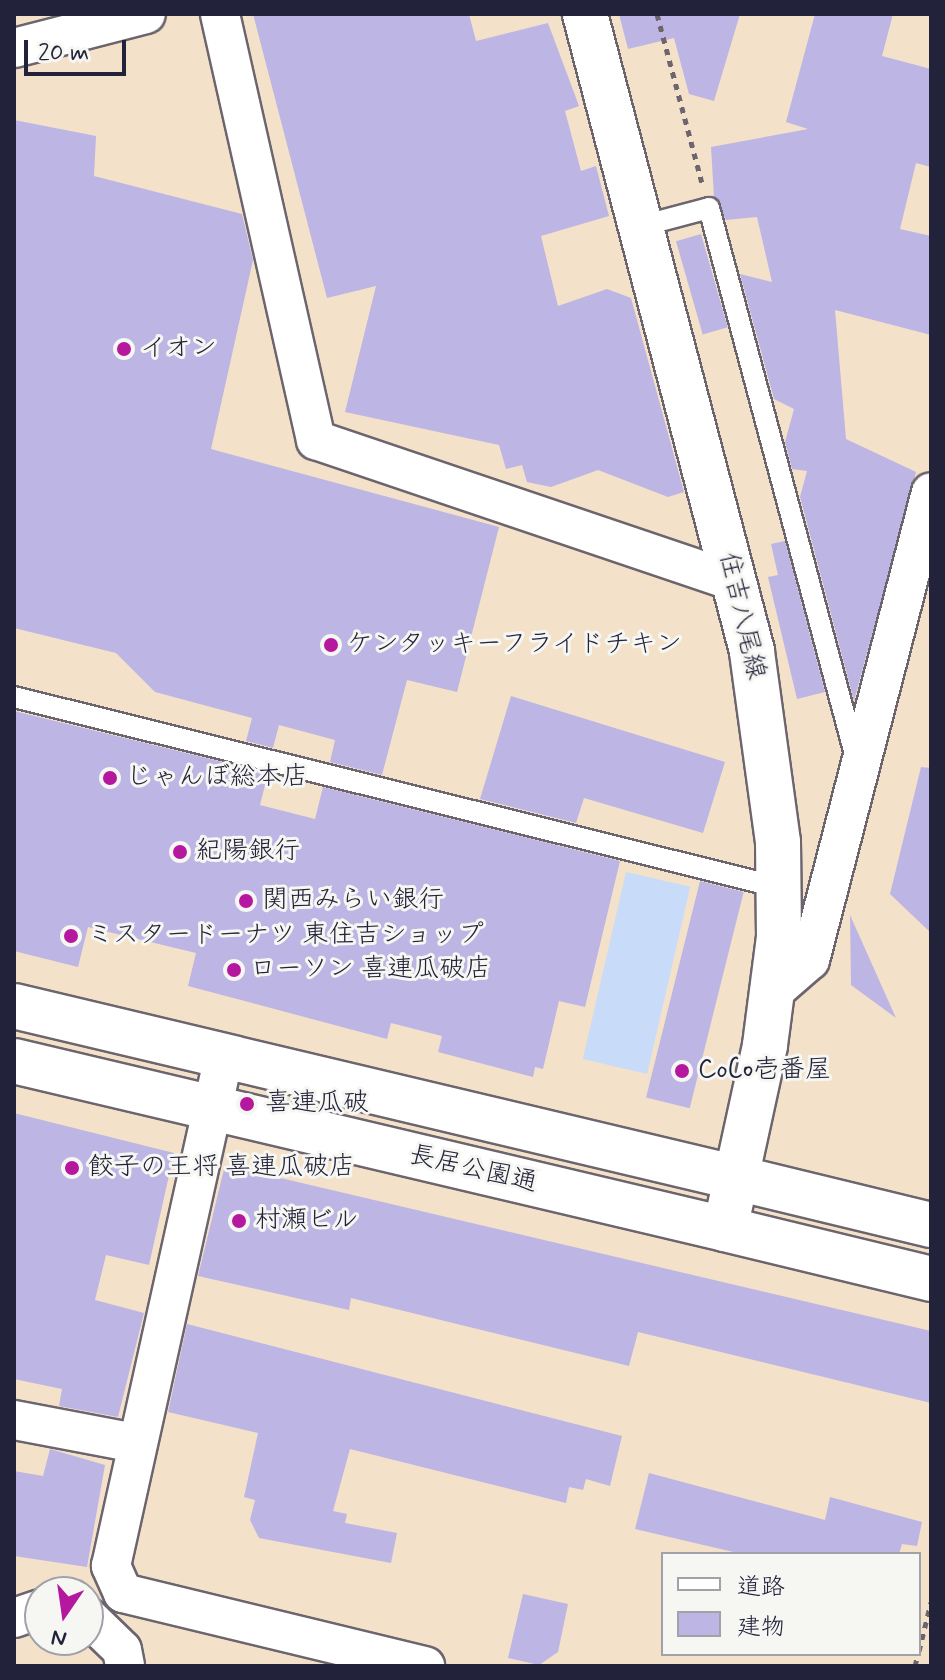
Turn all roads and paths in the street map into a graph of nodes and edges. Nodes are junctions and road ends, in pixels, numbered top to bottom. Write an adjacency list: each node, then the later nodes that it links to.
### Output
1 (146, 14): 5 (street)
2 (220, 14): 10 (street)
3 (585, 14): 8 (main road, 住吉八尾線)
4 (657, 14): 7 (path)
5 (61, 25): 6 (street)
6 (14, 48)
7 (709, 208): 8 (lane); 12 (lane)
8 (641, 226): 10 (main road, 住吉八尾線)
9 (931, 492): 12 (street)
10 (735, 582): 13 (main road, 住吉八尾線)
11 (14, 697): 13 (lane)
12 (859, 772): 14 (street)
13 (778, 887): 14 (main road, 住吉八尾線)
14 (772, 993): 19 (main road, 住吉八尾線)
15 (14, 1006): 16 (main road, 長居公園通)
16 (224, 1056): 18 (street); 19 (main road, 長居公園通)
17 (14, 1061): 18 (main road, 長居公園通)
18 (212, 1108): 21 (main road, 長居公園通); 24 (street)
19 (737, 1178): 20 (main road, 長居公園通); 21 (main road, 住吉八尾線)
20 (931, 1225)
21 (725, 1229): 22 (main road, 長居公園通)
22 (931, 1279)
23 (14, 1420): 24 (street)
24 (136, 1443): 25 (street)
25 (123, 1593): 27 (street); 31 (street)
26 (931, 1602): 29 (path)
27 (104, 1613)
28 (104, 1634): 30 (street)
29 (921, 1644)
30 (125, 1666)
31 (425, 1666)

